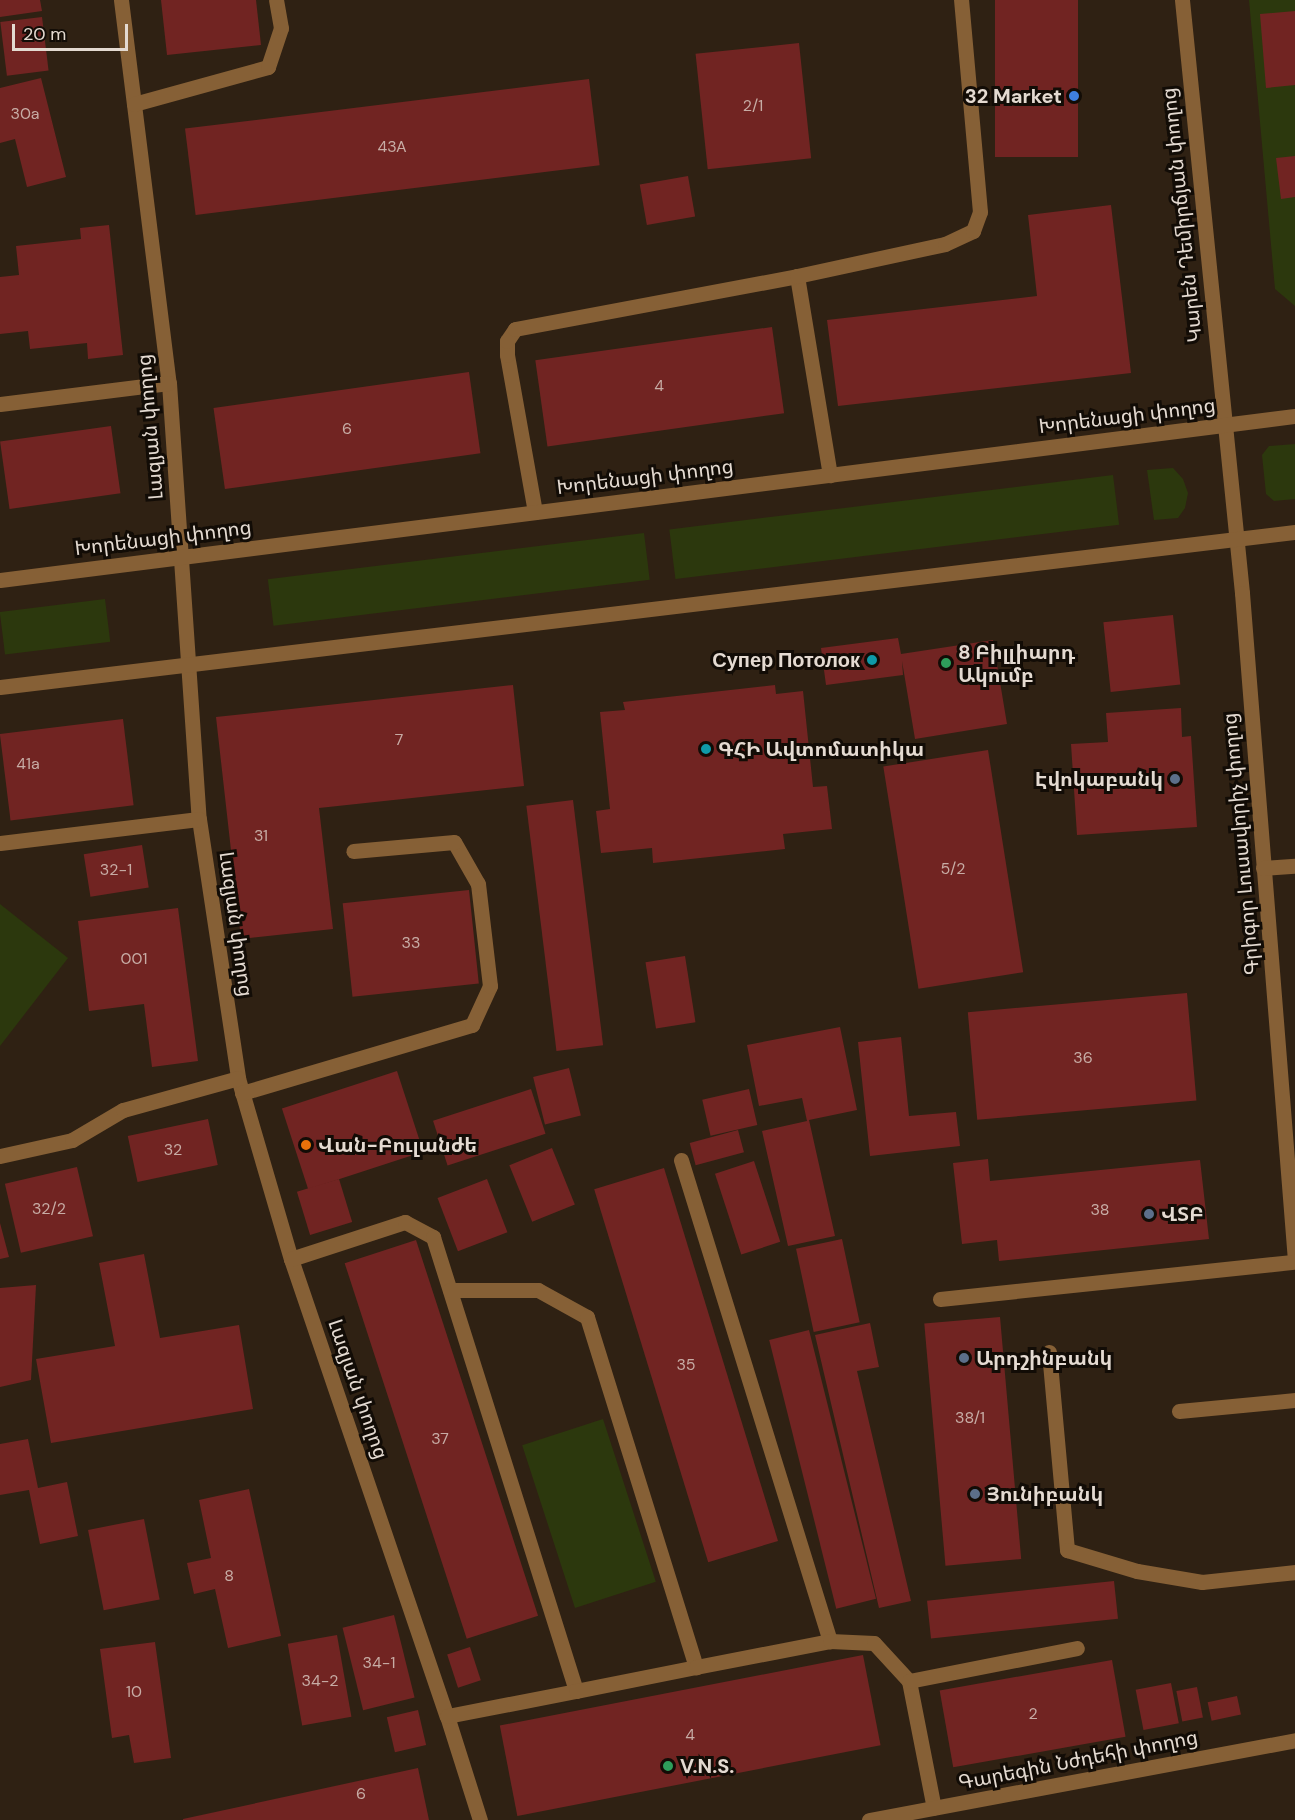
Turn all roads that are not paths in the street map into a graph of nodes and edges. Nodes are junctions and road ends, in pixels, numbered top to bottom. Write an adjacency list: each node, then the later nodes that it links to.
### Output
1 (121, 0): 5 (street, Լազյան փողոց)
2 (276, 0): 5 (street)
3 (961, 0): 6 (street)
4 (1182, 0): 10 (street, Կարեն Դեմիրճյան փողոց)
5 (134, 104): 7 (street, Լազյան փողոց)
6 (798, 276): 11 (street); 12 (street)
7 (169, 382): 8 (street); 15 (street, Լազյան փողոց)
8 (0, 404)
9 (1295, 416): 10 (street, Խորենացի փողոց)
10 (1225, 425): 11 (street, Խորենացի փողոց); 14 (street, Գրիգոր Լուսավորիչ փողոց)
11 (830, 475): 12 (street, Խորենացի փողոց)
12 (535, 512): 15 (street, Խորենացի փողոց)
13 (1295, 531): 14 (street)
14 (1236, 539): 17 (street); 23 (street, Գրիգոր Լուսավորիչ փողոց)
15 (181, 557): 16 (street, Խորենացի փողոց); 17 (street, Լազյան փողոց)
16 (0, 580)
17 (188, 664): 18 (street); 19 (street, Լազյան փողոց)
18 (0, 687)
19 (199, 819): 20 (street); 24 (street, Լազյան փողոց)
20 (0, 843)
21 (353, 851): 24 (street)
22 (1295, 866): 23 (street)
23 (1263, 868): 28 (street, Գրիգոր Լուսավորիչ փողոց)
24 (240, 1085): 25 (street); 27 (street, Լազյան փողոց)
25 (0, 1156)
26 (681, 1160): 35 (street)
27 (291, 1259): 29 (street); 40 (street, Լազյան փողոց)
28 (1295, 1261): 30 (street)
29 (450, 1290): 37 (street); 39 (street)
30 (940, 1299)
31 (1049, 1352): 34 (street)
32 (1295, 1400): 33 (street)
33 (1179, 1411)
34 (1295, 1572)
35 (830, 1641): 37 (street); 38 (street)
36 (1077, 1648): 38 (street)
37 (696, 1667): 39 (street)
38 (909, 1681): 42 (street)
39 (576, 1691): 40 (street)
40 (447, 1716): 43 (street, Լազյան փողոց)
41 (1295, 1740): 42 (street, Գարեգին Նժդեհի փողոց)
42 (934, 1808): 44 (street, Գարեգին Նժդեհի փողոց)
43 (480, 1820)
44 (869, 1820)

